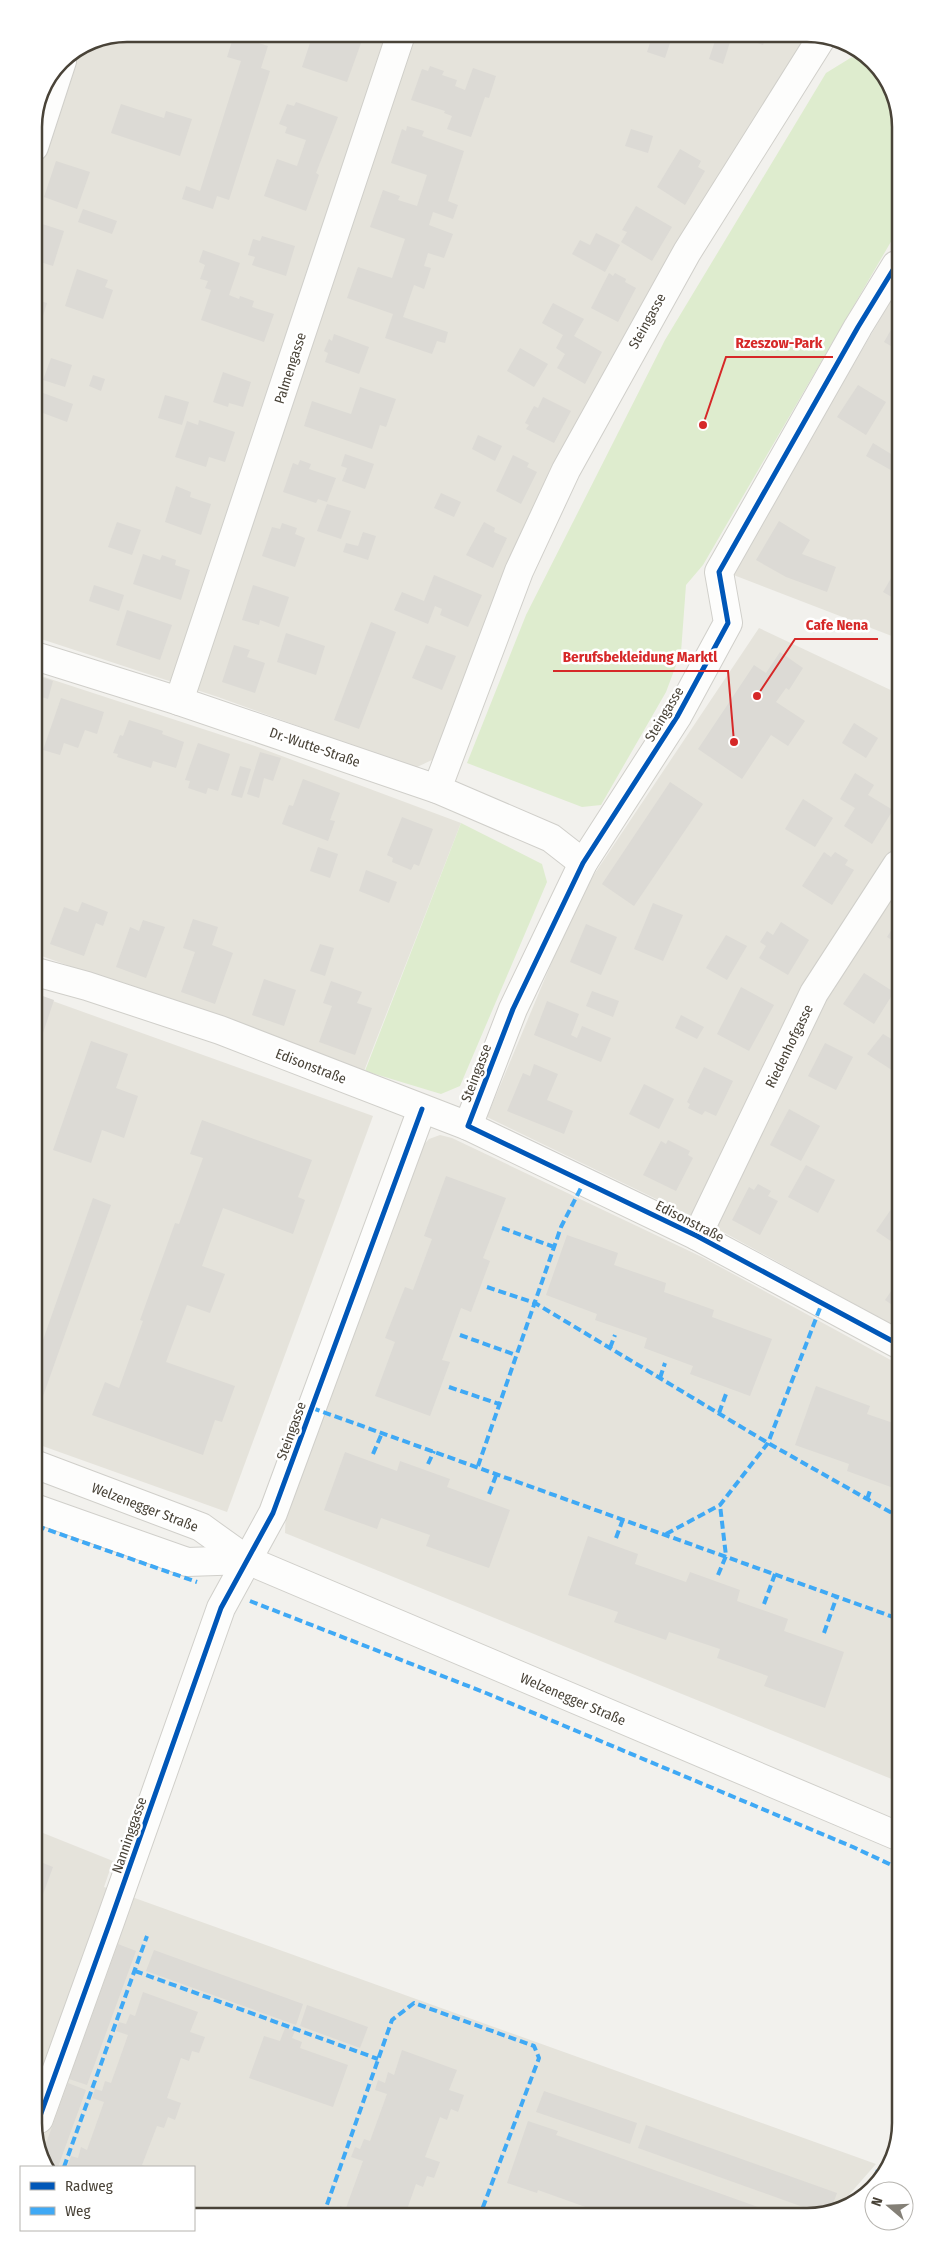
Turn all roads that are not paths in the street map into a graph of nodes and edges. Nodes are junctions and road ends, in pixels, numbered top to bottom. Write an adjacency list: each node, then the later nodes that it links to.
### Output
1 (398, 42): 7 (street, Palmengasse)
2 (818, 44): 8 (street, Steingasse)
3 (54, 86): 4 (street)
4 (44, 117)
5 (892, 272): 9 (street, Steingasse)
6 (43, 658): 7 (street, Dr.-Wutte-Straße)
7 (180, 701): 8 (street, Dr.-Wutte-Straße)
8 (437, 789): 9 (street, Dr.-Wutte-Straße)
9 (583, 863): 13 (street, Steingasse)
10 (892, 873): 14 (street, Riedenhofgasse)
11 (43, 974): 12 (street, Edisonstraße)
12 (422, 1109): 13 (street, Edisonstraße); 18 (street, Steingasse)
13 (468, 1126): 14 (street, Edisonstraße)
14 (697, 1236): 15 (street, Edisonstraße)
15 (892, 1341)
16 (42, 1467): 18 (street, Welzenegger Straße)
17 (42, 1511): 18 (street, Welzenegger Straße)
18 (247, 1560): 19 (street, Welzenegger Straße); 20 (street, Nanninggasse)
19 (892, 1834)
20 (42, 2108)

